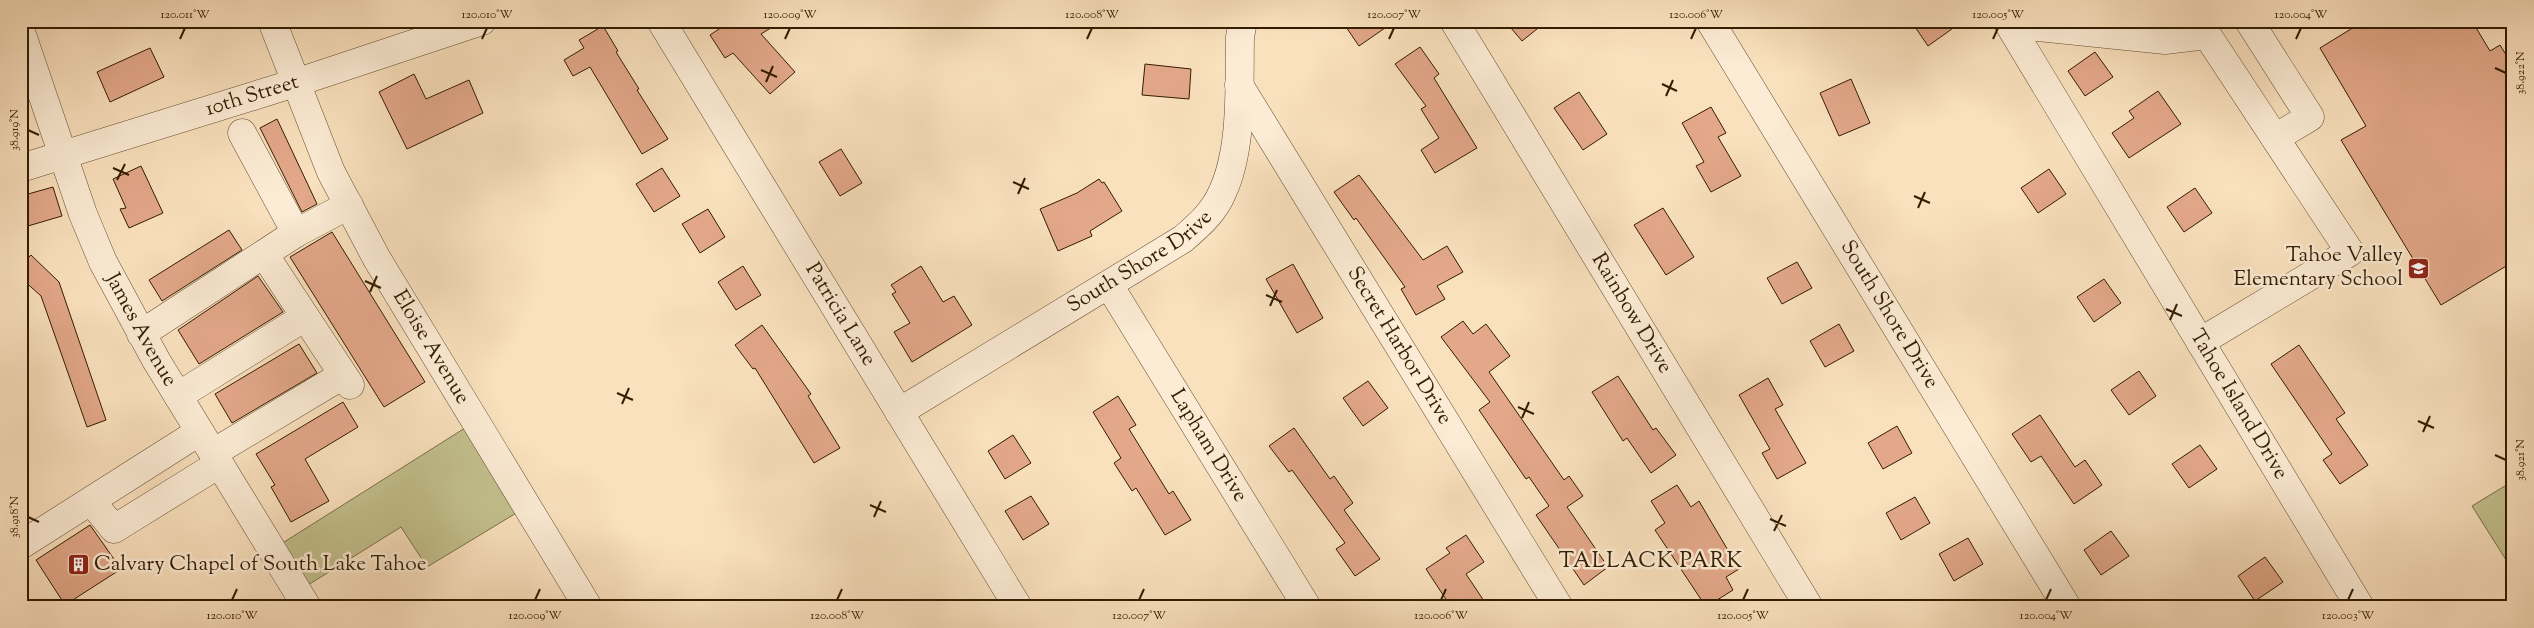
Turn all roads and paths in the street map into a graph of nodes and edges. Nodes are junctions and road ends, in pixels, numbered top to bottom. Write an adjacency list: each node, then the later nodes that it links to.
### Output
1 (272, 21): 11 (street, Eloise Avenue)
2 (482, 21): 11 (street, 10th Street)
3 (661, 21): 25 (street, Patricia Lane)
4 (1243, 21): 12 (street, South Shore Drive)
5 (1454, 21): 34 (street, Rainbow Drive)
6 (1710, 21): 35 (street, South Shore Drive)
7 (2249, 21): 14 (street)
8 (2008, 23): 9 (street); 23 (street, Tahoe Island Drive)
9 (2203, 28): 14 (street)
10 (21, 32): 15 (street, James Avenue)
11 (295, 83): 15 (street, 10th Street); 17 (street, Eloise Avenue)
12 (1239, 85): 20 (street, South Shore Drive); 33 (street, Secret Harbor Drive)
13 (242, 133): 18 (street)
14 (2275, 138): 23 (street)
15 (64, 155): 16 (street, 10th Street); 22 (street, James Avenue)
16 (21, 168)
17 (348, 205): 18 (street); 30 (street, Eloise Avenue)
18 (296, 233): 19 (street)
19 (264, 254): 21 (street); 22 (street)
20 (1109, 285): 25 (street, South Shore Drive); 32 (street, Lapham Drive)
21 (305, 317): 24 (street); 26 (street)
22 (141, 334): 24 (street, James Avenue)
23 (2200, 342): 36 (street, Tahoe Island Drive)
24 (178, 396): 26 (street, James Avenue)
25 (899, 412): 31 (street, Patricia Lane)
26 (210, 449): 27 (street); 27 (street); 29 (street, James Avenue)
27 (91, 500): 28 (street)
28 (21, 545)
29 (307, 607)
30 (588, 607)
31 (1018, 607)
32 (1307, 607)
33 (1559, 607)
34 (1809, 607)
35 (2067, 607)
36 (2360, 607)

